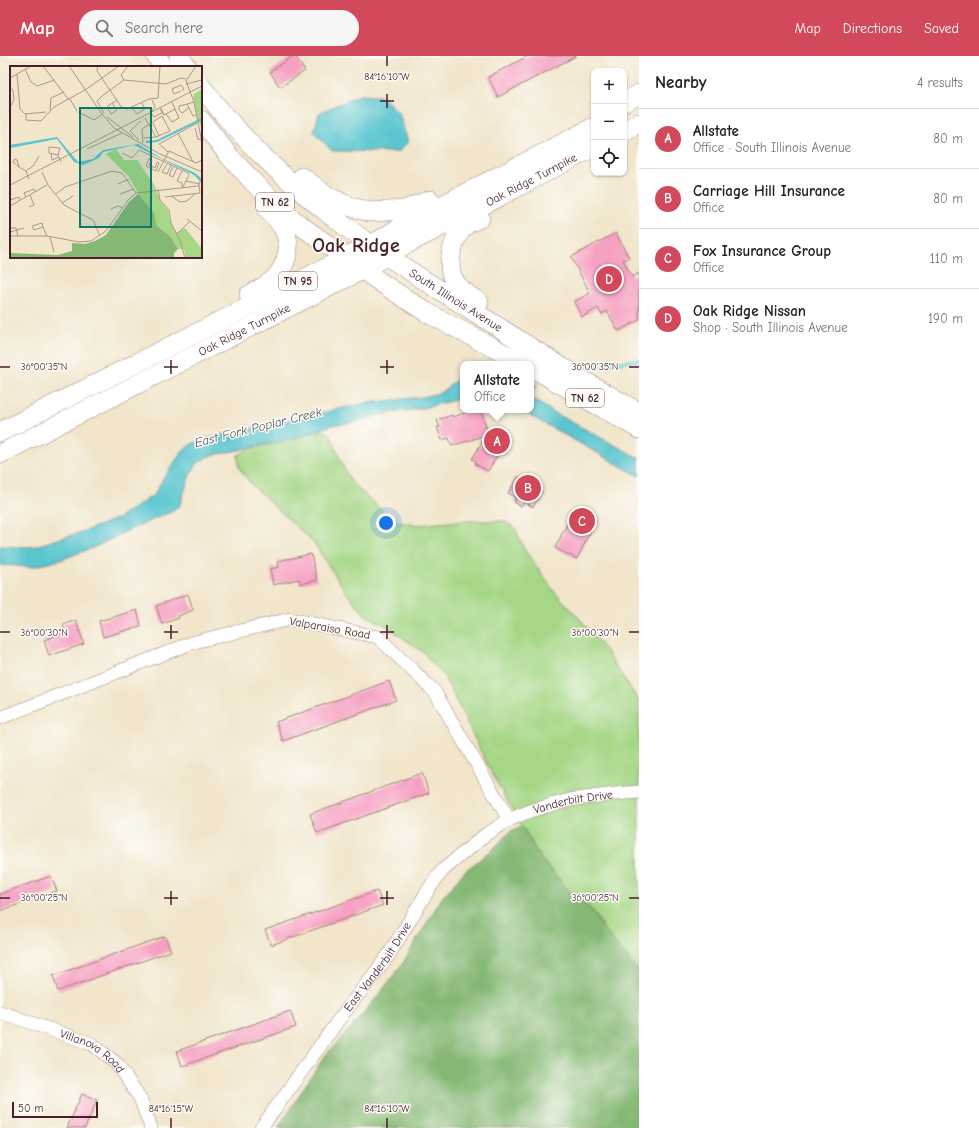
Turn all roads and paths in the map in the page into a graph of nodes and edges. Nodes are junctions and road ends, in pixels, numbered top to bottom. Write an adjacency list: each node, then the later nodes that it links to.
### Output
1 (156, 56): 4 (highway)
2 (179, 56): 5 (highway)
3 (190, 56): 6 (highway)
4 (163, 66)
5 (186, 66)
6 (195, 66)
7 (202, 80): 11 (highway)
8 (202, 87): 11 (highway, South Illinois Avenue / TN 62)
9 (639, 94): 10 (highway)
10 (627, 100)
11 (214, 103): 19 (highway, South Illinois Avenue / TN 62)
12 (639, 103): 13 (highway)
13 (627, 109)
14 (202, 121): 22 (highway, TN 62)
15 (591, 121): 20 (highway)
16 (639, 123): 18 (highway)
17 (591, 128): 20 (highway, Oak Ridge Turnpike / TN 95)
18 (627, 129)
19 (243, 135): 20 (highway); 24 (highway, South Illinois Avenue / TN 62)
20 (554, 147): 24 (highway, Oak Ridge Turnpike / TN 95)
21 (591, 149): 23 (highway, Oak Ridge Turnpike / TN 95)
22 (230, 157): 26 (highway, TN 62); 29 (highway)
23 (546, 172): 25 (highway, Oak Ridge Turnpike / TN 95); 30 (highway)
24 (371, 244): 25 (highway, South Illinois Avenue / TN 62); 26 (highway, Oak Ridge Turnpike / TN 95)
25 (386, 255): 27 (highway, Oak Ridge Turnpike / TN 95); 30 (highway, South Illinois Avenue / TN 62)
26 (345, 257): 27 (highway, TN 62); 29 (highway, Oak Ridge Turnpike / TN 95)
27 (362, 270): 28 (highway, South Illinois Avenue / TN 62); 35 (highway, Oak Ridge Turnpike / TN 95)
28 (383, 284): 30 (highway, South Illinois Avenue / TN 62); 35 (highway)
29 (189, 338): 34 (highway, Oak Ridge Turnpike / TN 95)
30 (529, 356): 32 (highway, South Illinois Avenue / TN 62)
31 (534, 369): 33 (highway, TN 62)
32 (639, 412)
33 (639, 429)
34 (0, 432)
35 (43, 433): 36 (highway, Oak Ridge Turnpike / TN 95)
36 (0, 454)
37 (0, 718): 39 (street, Valparaiso Road)
38 (639, 792): 39 (street, Vanderbilt Drive)
39 (509, 820): 42 (street, East Vanderbilt Drive)
40 (0, 1012): 41 (street, Villanova Road)
41 (151, 1128)
42 (261, 1128)

